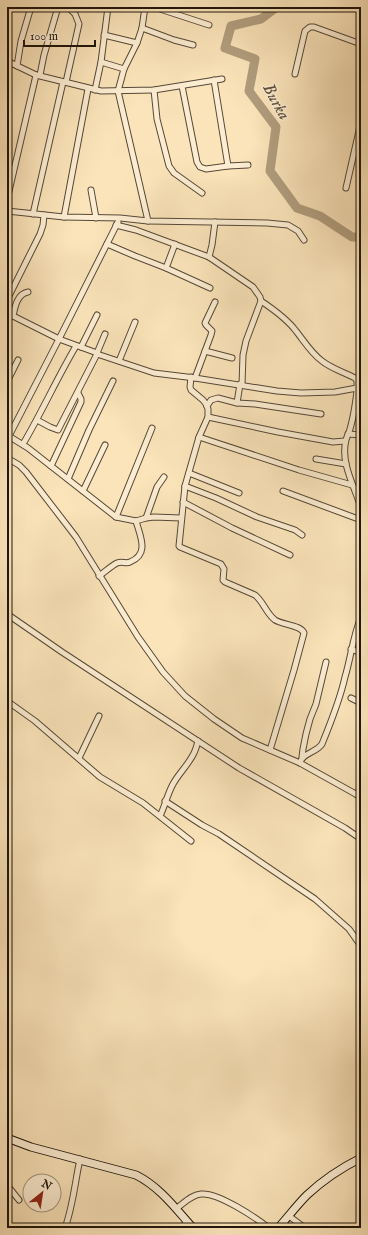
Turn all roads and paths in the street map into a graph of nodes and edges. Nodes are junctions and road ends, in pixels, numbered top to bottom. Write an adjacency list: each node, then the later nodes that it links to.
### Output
1 (31, 7): 15 (street)
2 (58, 7): 18 (street)
3 (68, 7): 21 (street)
4 (108, 7): 9 (street)
5 (145, 7): 8 (street)
6 (154, 7): 7 (street)
7 (209, 25)
8 (142, 28): 10 (street); 12 (street)
9 (104, 35): 10 (street); 14 (street)
10 (137, 43): 16 (street)
11 (361, 44): 17 (street)
12 (193, 45)
13 (7, 61): 15 (street)
14 (101, 62): 16 (street); 24 (street)
15 (17, 66): 18 (street)
16 (124, 69): 25 (street)
17 (295, 74)
18 (38, 75): 21 (street); 33 (street)
19 (222, 79): 20 (street)
20 (214, 80): 22 (street); 29 (street)
21 (64, 82): 23 (street); 35 (street)
22 (182, 86): 26 (street); 29 (street)
23 (88, 88): 24 (street); 37 (street)
24 (95, 90): 25 (street)
25 (118, 90): 26 (street); 40 (street)
26 (154, 90): 32 (street)
27 (361, 122): 30 (street)
28 (248, 165): 29 (street)
29 (228, 166)
30 (346, 188)
31 (91, 190): 38 (street)
32 (202, 192)
33 (7, 200)
34 (7, 211): 35 (street)
35 (33, 214): 36 (street)
36 (44, 215): 37 (street); 50 (street)
37 (64, 217): 38 (street)
38 (96, 218): 39 (street)
39 (120, 218): 40 (street); 42 (street)
40 (148, 221): 41 (street)
41 (215, 222): 43 (street); 46 (street)
42 (116, 224): 44 (street); 45 (street)
43 (304, 240)
44 (107, 244): 47 (street); 58 (street)
45 (175, 244): 46 (street); 47 (street)
46 (209, 258): 51 (street)
47 (166, 268): 48 (street)
48 (210, 288)
49 (28, 292): 55 (street)
50 (7, 300)
51 (261, 301): 68 (street); 69 (street)
52 (215, 302): 60 (street)
53 (7, 313): 55 (street)
54 (97, 315): 59 (street)
55 (13, 316): 58 (street)
56 (135, 322): 64 (street)
57 (105, 334): 61 (street)
58 (59, 339): 59 (street); 79 (street)
59 (79, 346): 61 (street); 75 (street)
60 (205, 351): 62 (street); 65 (street)
61 (97, 354): 64 (street); 70 (street)
62 (232, 358)
63 (18, 360): 67 (street)
64 (119, 362): 65 (street)
65 (193, 378): 68 (street); 72 (street)
66 (113, 381): 90 (street)
67 (7, 382)
68 (241, 385): 69 (street); 71 (street)
69 (357, 388): 77 (street)
70 (78, 393): 75 (street); 87 (street)
71 (237, 402): 72 (street); 73 (street)
72 (207, 406): 74 (street)
73 (321, 414)
74 (208, 417): 80 (street); 81 (street)
75 (37, 420): 82 (street)
76 (152, 428): 99 (street)
77 (348, 434): 78 (street); 81 (street)
78 (361, 435)
79 (8, 436): 82 (street)
80 (199, 437): 88 (street); 92 (street)
81 (345, 441): 86 (street)
82 (23, 444): 87 (street)
83 (105, 445): 93 (street)
84 (7, 458): 106 (street)
85 (316, 459): 86 (street)
86 (346, 464): 92 (street)
87 (51, 466): 90 (street)
88 (189, 473): 91 (street); 96 (street)
89 (164, 477): 100 (street)
90 (68, 479): 93 (street)
91 (185, 486): 97 (street); 104 (street)
92 (353, 487): 95 (street); 98 (street)
93 (83, 491): 99 (street)
94 (283, 491): 102 (street)
95 (361, 491)
96 (240, 493)
97 (183, 502): 101 (street); 105 (street)
98 (361, 508)
99 (116, 517): 103 (street)
100 (146, 518): 101 (street); 103 (street)
101 (182, 518): 117 (street)
102 (361, 520)
103 (136, 521): 106 (street)
104 (302, 535)
105 (290, 555)
106 (100, 576): 117 (street)
107 (7, 614): 116 (street)
108 (361, 617): 109 (street)
109 (351, 649): 110 (street); 119 (street)
110 (361, 653)
111 (326, 662): 119 (street)
112 (351, 698): 114 (street)
113 (7, 701): 118 (street)
114 (361, 703)
115 (99, 716): 118 (street)
116 (198, 741): 123 (street); 125 (street)
117 (270, 750): 120 (street)
118 (79, 758): 124 (street)
119 (302, 758): 120 (street)
120 (300, 763): 122 (street)
121 (361, 785): 122 (street)
122 (359, 796)
123 (165, 801): 124 (street); 127 (street)
124 (160, 816): 126 (street)
125 (361, 839)
126 (191, 841)
127 (361, 946)
128 (7, 1139): 130 (street)
129 (361, 1158): 134 (street)
130 (80, 1159): 133 (street); 136 (street)
131 (7, 1185): 132 (street)
132 (19, 1200)
133 (177, 1208): 135 (street); 139 (street)
134 (289, 1216): 140 (street); 141 (street)
135 (187, 1221): 137 (street); 138 (street)
136 (65, 1228)
137 (182, 1228)
138 (194, 1228)
139 (270, 1228)
140 (278, 1228)
141 (305, 1228)

